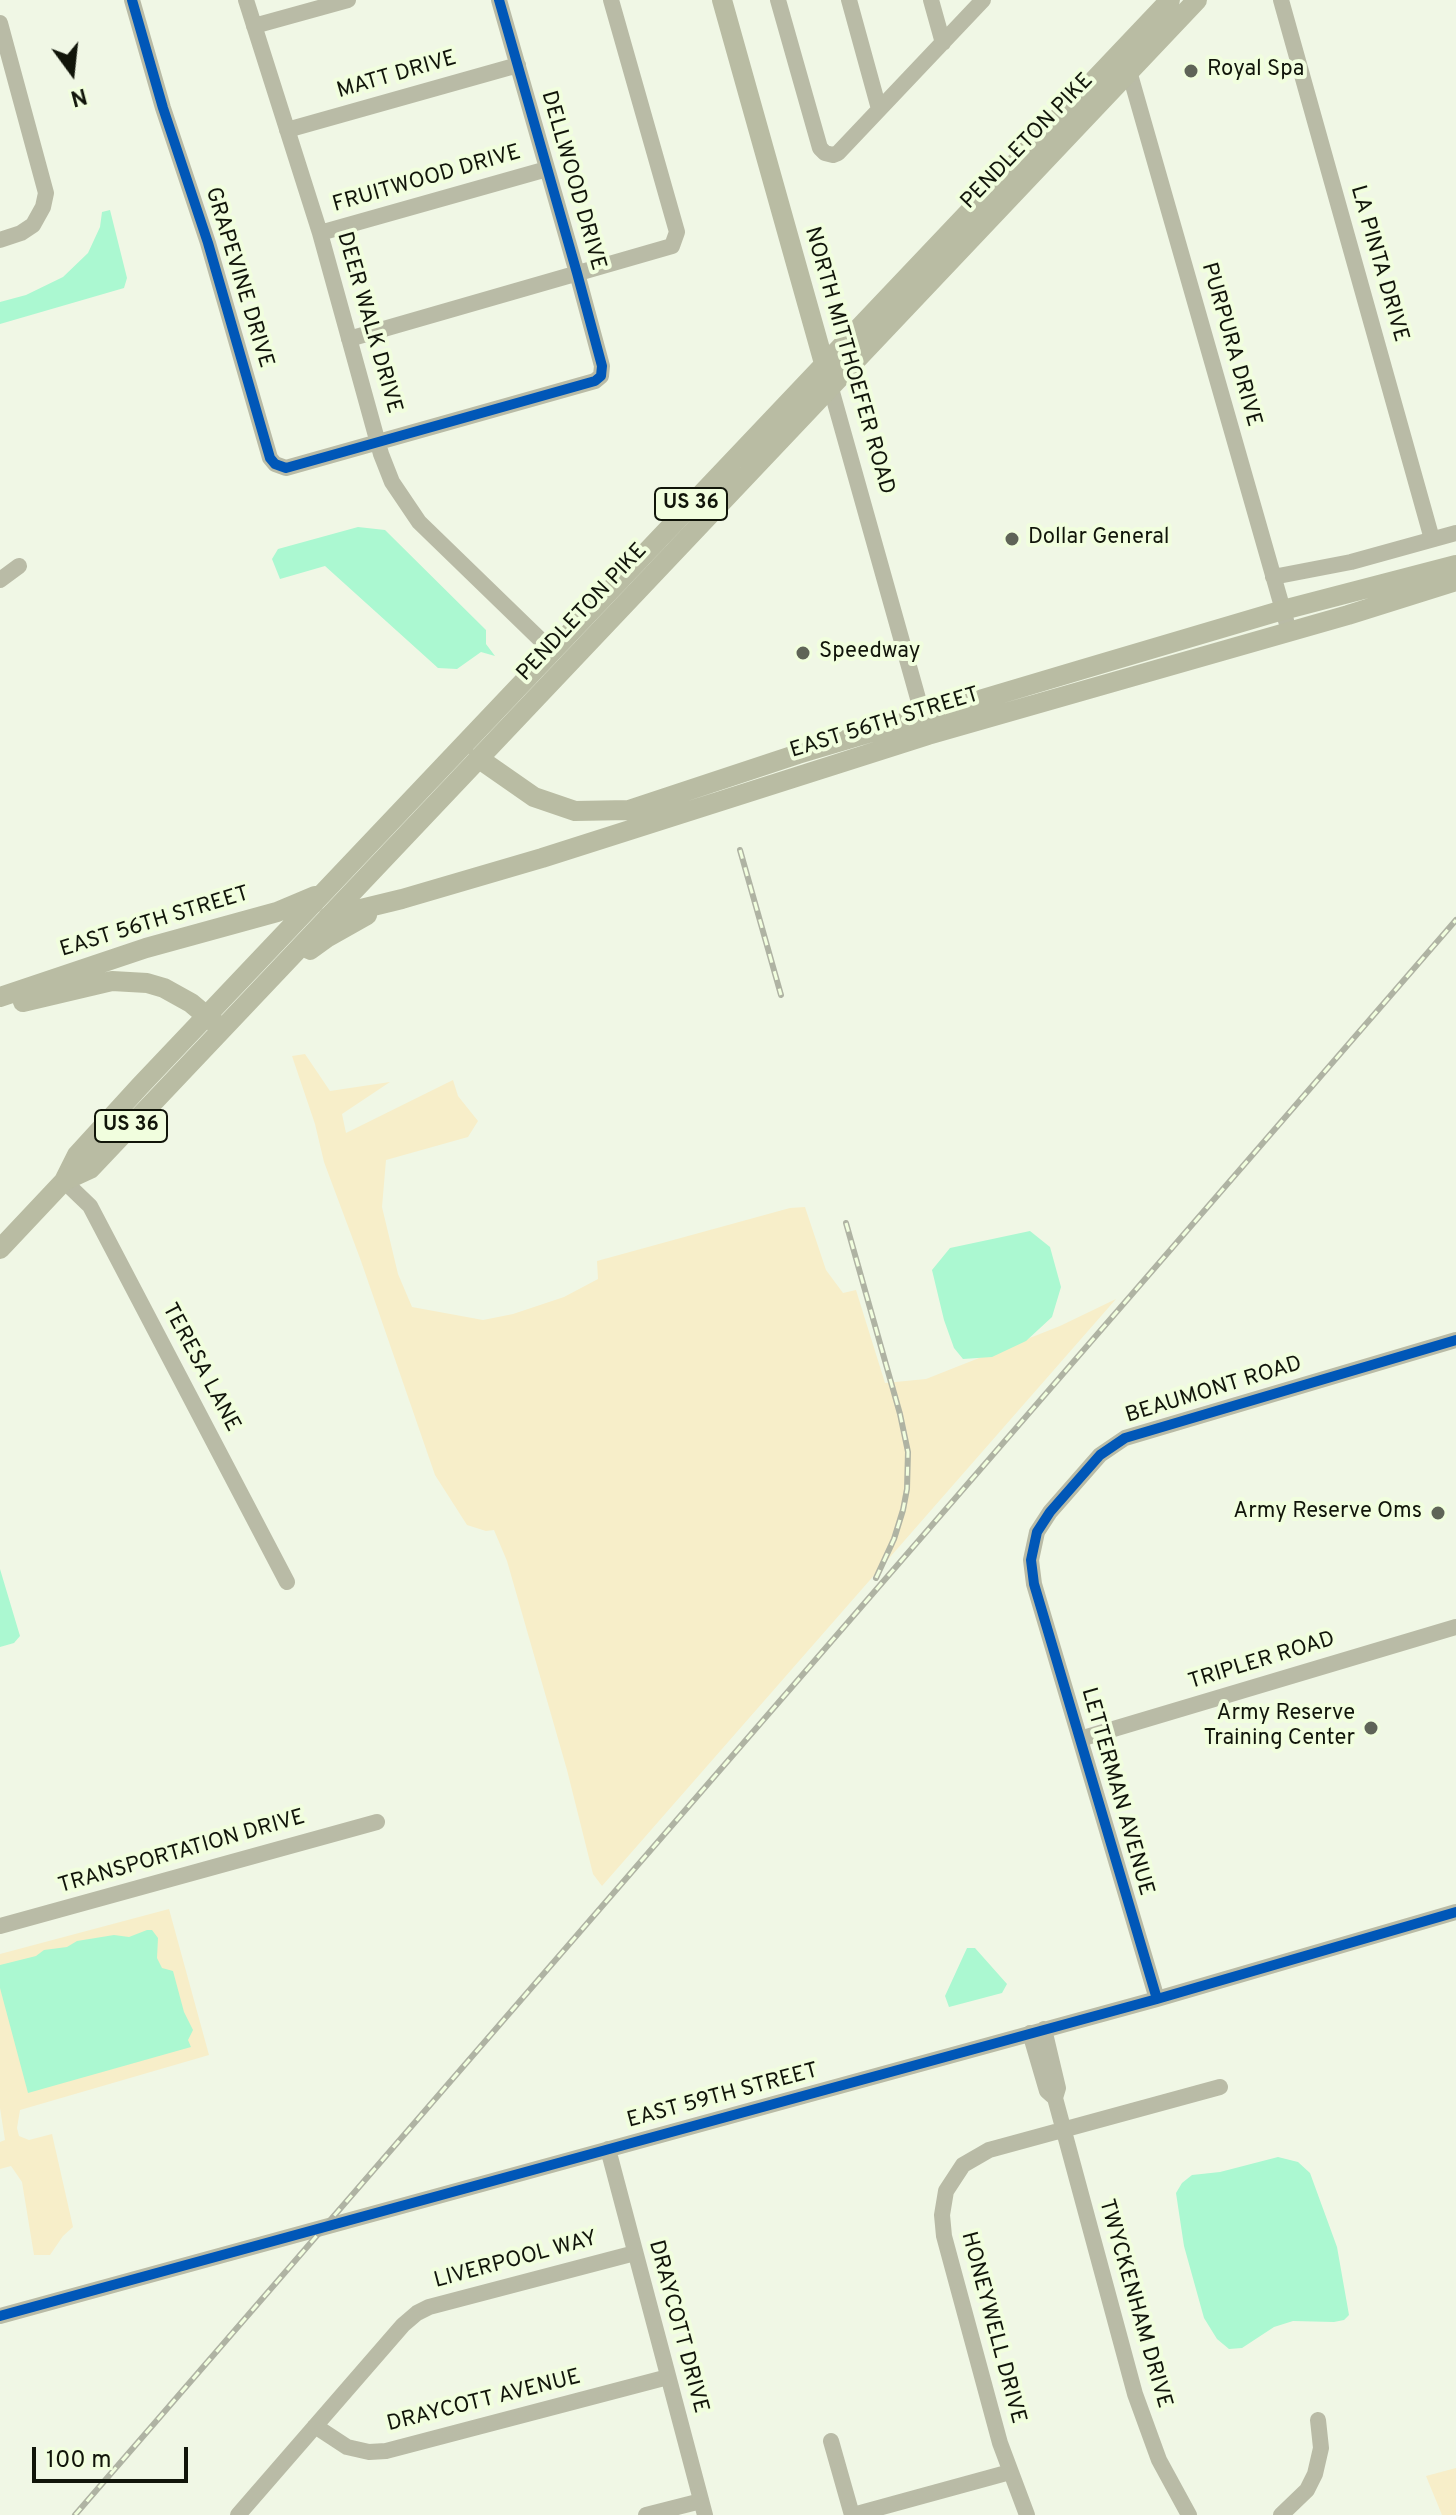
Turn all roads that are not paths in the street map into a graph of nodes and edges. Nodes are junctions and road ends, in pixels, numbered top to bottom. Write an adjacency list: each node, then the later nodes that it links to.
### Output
1 (132, 0): 29 (street, GRAPEVINE DRIVE)
2 (246, 0): 15 (street, DEER WALK DRIVE)
3 (348, 0): 15 (street)
4 (499, 0): 17 (street, DELLWOOD DRIVE)
5 (611, 0): 24 (street)
6 (722, 0): 26 (main road, NORTH MITTHOEFER ROAD)
7 (778, 0): 19 (street)
8 (849, 0): 19 (street)
9 (931, 0): 16 (street)
10 (983, 0): 16 (street)
11 (1197, 0): 18 (main road, PENDLETON PIKE)
12 (1281, 0): 31 (street, LA PINTA DRIVE)
13 (1165, 2): 26 (main road, PENDLETON PIKE / US 36)
14 (0, 23): 23 (street)
15 (254, 26): 20 (street, DEER WALK DRIVE)
16 (943, 43): 19 (street)
17 (518, 65): 20 (street, MATT DRIVE); 21 (street, DELLWOOD DRIVE)
18 (1129, 71): 28 (main road, PENDLETON PIKE / US 36); 34 (street, PURPURA DRIVE)
19 (879, 109)
20 (287, 130): 22 (street, DEER WALK DRIVE)
21 (547, 169): 22 (street, FRUITWOOD DRIVE); 24 (street, DELLWOOD DRIVE)
22 (320, 233): 25 (street, DEER WALK DRIVE)
23 (6, 239)
24 (577, 273): 25 (street); 27 (street, DELLWOOD DRIVE)
25 (349, 339): 29 (street, DEER WALK DRIVE)
26 (824, 364): 28 (main road, NORTH MITTHOEFER ROAD); 39 (main road, PENDLETON PIKE / US 36)
27 (602, 374): 29 (street, GRAPEVINE DRIVE)
28 (830, 385): 40 (street, NORTH MITTHOEFER ROAD); 41 (main road, PENDLETON PIKE / US 36)
29 (378, 442): 39 (street, DEER WALK DRIVE)
30 (1456, 533): 31 (street)
31 (1432, 539): 34 (street)
32 (1456, 565): 37 (main road, EAST 56TH STREET)
33 (19, 566): 35 (street)
34 (1273, 577): 37 (street, PURPURA DRIVE)
35 (0, 580)
36 (1456, 581): 38 (main road, EAST 56TH STREET)
37 (1283, 610): 38 (street, PURPURA DRIVE); 40 (main road, EAST 56TH STREET)
38 (1289, 631): 40 (main road, EAST 56TH STREET)
39 (551, 650): 42 (main road, PENDLETON PIKE / US 36)
40 (926, 726): 41 (main road, EAST 56TH STREET); 43 (main road, EAST 56TH STREET)
41 (478, 758): 44 (main road, PENDLETON PIKE / US 36)
42 (323, 893): 46 (main road, EAST 56TH STREET); 48 (main road, PENDLETON PIKE / US 36)
43 (402, 899): 44 (main road, EAST 56TH STREET); 45 (main road)
44 (328, 917): 45 (main road, PENDLETON PIKE / US 36)
45 (265, 984): 48 (main road, PENDLETON PIKE / US 36)
46 (0, 997)
47 (0, 1008): 48 (main road, EAST 56TH STREET)
48 (214, 1022): 49 (main road, PENDLETON PIKE / US 36)
49 (64, 1181): 50 (main road, PENDLETON PIKE / US 36); 52 (street, TERESA LANE)
50 (0, 1249)
51 (1456, 1340): 53 (street, BEAUMONT ROAD)
52 (287, 1582)
53 (1037, 1596): 55 (street, LETTERMAN AVENUE)
54 (1456, 1627): 55 (street, TRIPLER ROAD)
55 (1080, 1739): 59 (street, LETTERMAN AVENUE)
56 (377, 1822): 58 (street, TRANSPORTATION DRIVE)
57 (1456, 1912): 59 (street, EAST 59TH STREET)
58 (0, 1926)
59 (1157, 1999): 60 (street, EAST 59TH STREET)
60 (1037, 2031): 62 (street, TWYCKENHAM DRIVE); 63 (street, EAST 59TH STREET)
61 (1220, 2087): 62 (street, HONEYWELL DRIVE)
62 (1063, 2129): 70 (street, HONEYWELL DRIVE); 76 (street, TWYCKENHAM DRIVE)
63 (608, 2149): 64 (street, DRAYCOTT DRIVE); 65 (street, EAST 59TH STREET)
64 (635, 2253): 66 (street, DRAYCOTT DRIVE); 68 (street, LIVERPOOL WAY)
65 (0, 2316)
66 (668, 2377): 68 (street, DRAYCOTT AVENUE); 71 (street, DRAYCOTT DRIVE)
67 (1318, 2420): 77 (street)
68 (315, 2426): 72 (street, LIVERPOOL WAY)
69 (831, 2441): 74 (street)
70 (1010, 2472): 74 (street); 75 (street, HONEYWELL DRIVE)
71 (703, 2508): 73 (street)
72 (238, 2515)
73 (646, 2515)
74 (852, 2515)
75 (1027, 2515)
76 (1189, 2515)
77 (1281, 2515)

